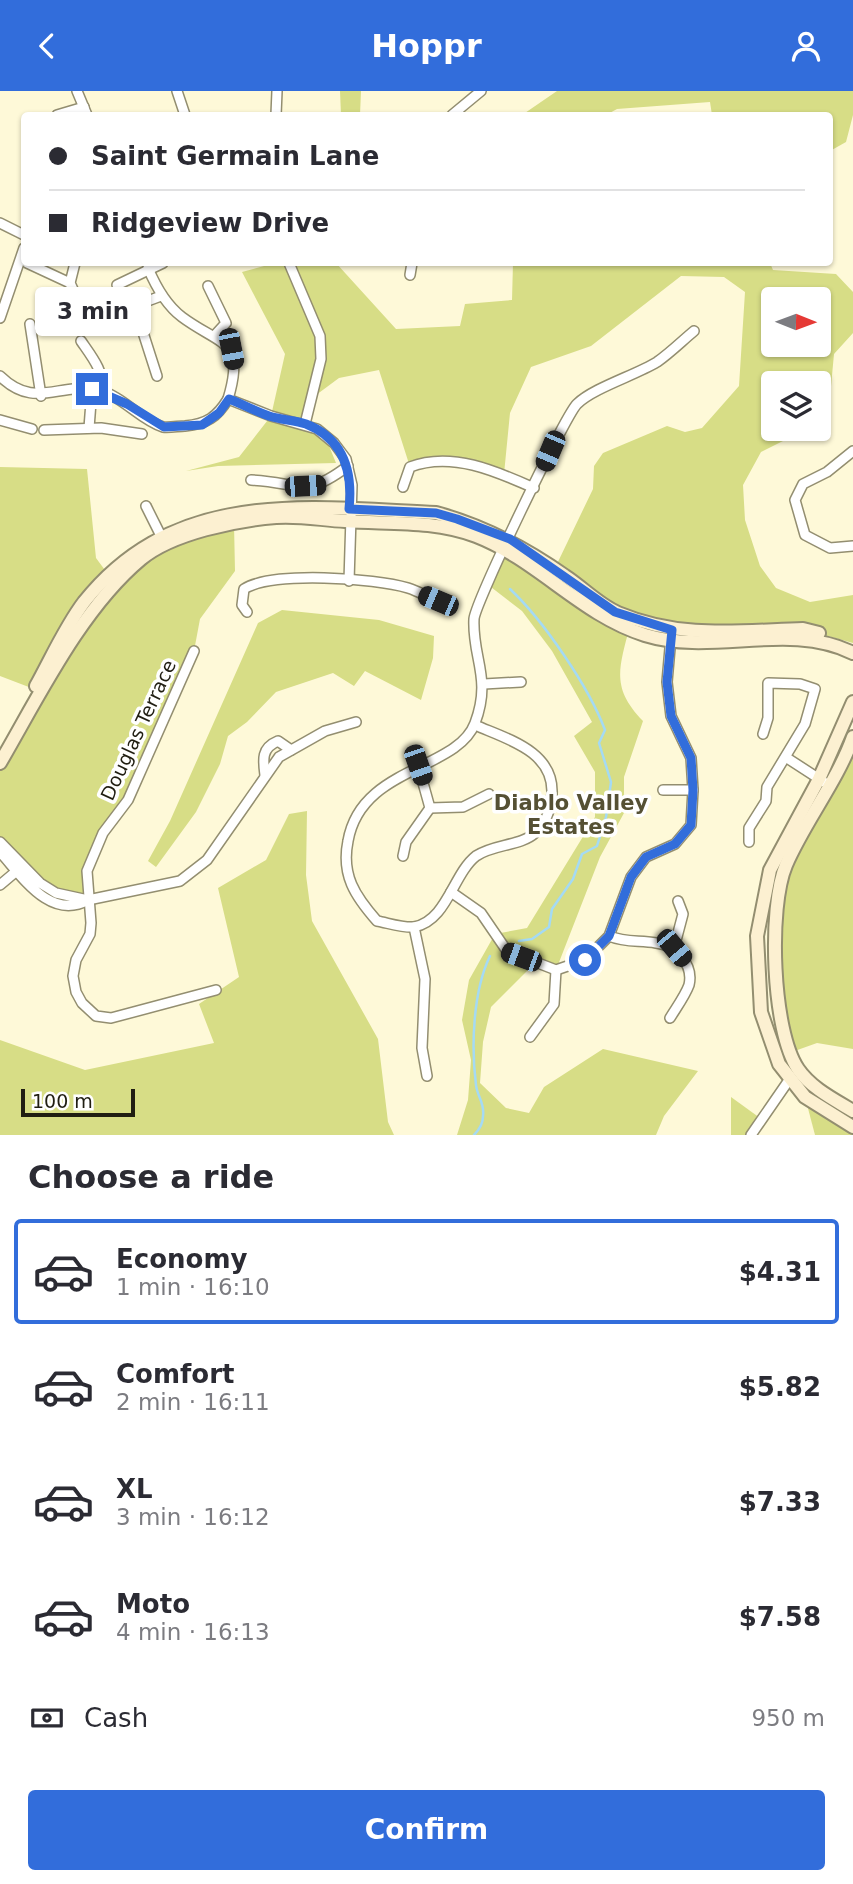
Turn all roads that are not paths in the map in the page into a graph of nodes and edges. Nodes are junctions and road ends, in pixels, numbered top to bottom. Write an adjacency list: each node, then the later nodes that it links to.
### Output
1 (77, 91): 5 (street)
2 (177, 91): 6 (street)
3 (277, 91): 7 (street)
4 (481, 91): 8 (street)
5 (85, 111)
6 (184, 112)
7 (276, 112)
8 (456, 112)
9 (0, 223): 10 (street)
10 (21, 234)
11 (22, 266): 23 (street)
12 (34, 266): 19 (street)
13 (74, 266): 19 (street)
14 (154, 266): 17 (street)
15 (290, 266): 36 (street)
16 (412, 266): 18 (street)
17 (148, 268): 20 (street); 22 (street)
18 (410, 275)
19 (70, 283): 25 (street)
20 (117, 285)
21 (208, 286): 27 (street)
22 (161, 296): 27 (street); 30 (street)
23 (0, 318)
24 (30, 324): 33 (street)
25 (77, 324)
26 (694, 331): 45 (street)
27 (215, 335): 34 (street)
28 (81, 341): 32 (street)
29 (0, 376): 33 (street)
30 (157, 376)
31 (92, 389): 32 (street); 33 (street); 37 (street)
32 (103, 392): 34 (street)
33 (41, 396)
34 (229, 399): 36 (street)
35 (0, 420): 38 (street)
36 (305, 424): 42 (street)
37 (89, 428): 39 (street); 40 (street)
38 (32, 429)
39 (44, 430)
40 (142, 434)
41 (853, 451): 50 (street)
42 (348, 465): 43 (street); 47 (street)
43 (251, 480)
44 (403, 487): 45 (street)
45 (534, 488): 49 (street)
46 (146, 506): 48 (street)
47 (350, 515): 48 (street); 49 (street); 51 (street)
48 (164, 541): 65 (street); 68 (street)
49 (507, 545): 54 (street); 59 (street)
50 (853, 546)
51 (349, 581): 52 (street); 53 (street)
52 (438, 601)
53 (247, 612)
54 (672, 636): 55 (street); 57 (street); 73 (street)
55 (853, 643)
56 (194, 651): 83 (street, Douglas Terrace)
57 (853, 653)
58 (521, 682): 59 (street)
59 (484, 684): 62 (street)
60 (853, 702): 71 (street)
61 (356, 723): 66 (street)
62 (475, 725): 69 (street); 82 (street)
63 (763, 734): 67 (street)
64 (853, 737): 71 (street)
65 (0, 749)
66 (291, 750): 70 (street); 70 (street)
67 (786, 758): 71 (street); 77 (street)
68 (0, 763)
69 (418, 765): 75 (street); 85 (street)
70 (265, 775): 83 (street)
71 (824, 782): 93 (street); 94 (street)
72 (663, 790): 73 (street)
73 (693, 790): 86 (street)
74 (489, 793): 75 (street)
75 (430, 808): 79 (street)
76 (0, 842): 80 (street)
77 (749, 842)
78 (0, 852): 80 (street)
79 (403, 856)
80 (19, 869): 81 (street); 83 (street)
81 (0, 885)
82 (451, 892): 85 (street); 88 (street)
83 (88, 900): 89 (street, Douglas Terrace)
84 (678, 901): 87 (street)
85 (414, 927): 92 (street)
86 (609, 936): 87 (street); 88 (street)
87 (674, 948): 90 (street)
88 (556, 970): 91 (street)
89 (216, 990)
90 (670, 1018)
91 (530, 1037)
92 (427, 1076)
93 (789, 1080): 95 (street); 96 (street)
94 (853, 1111)
95 (853, 1127)
96 (751, 1135)

